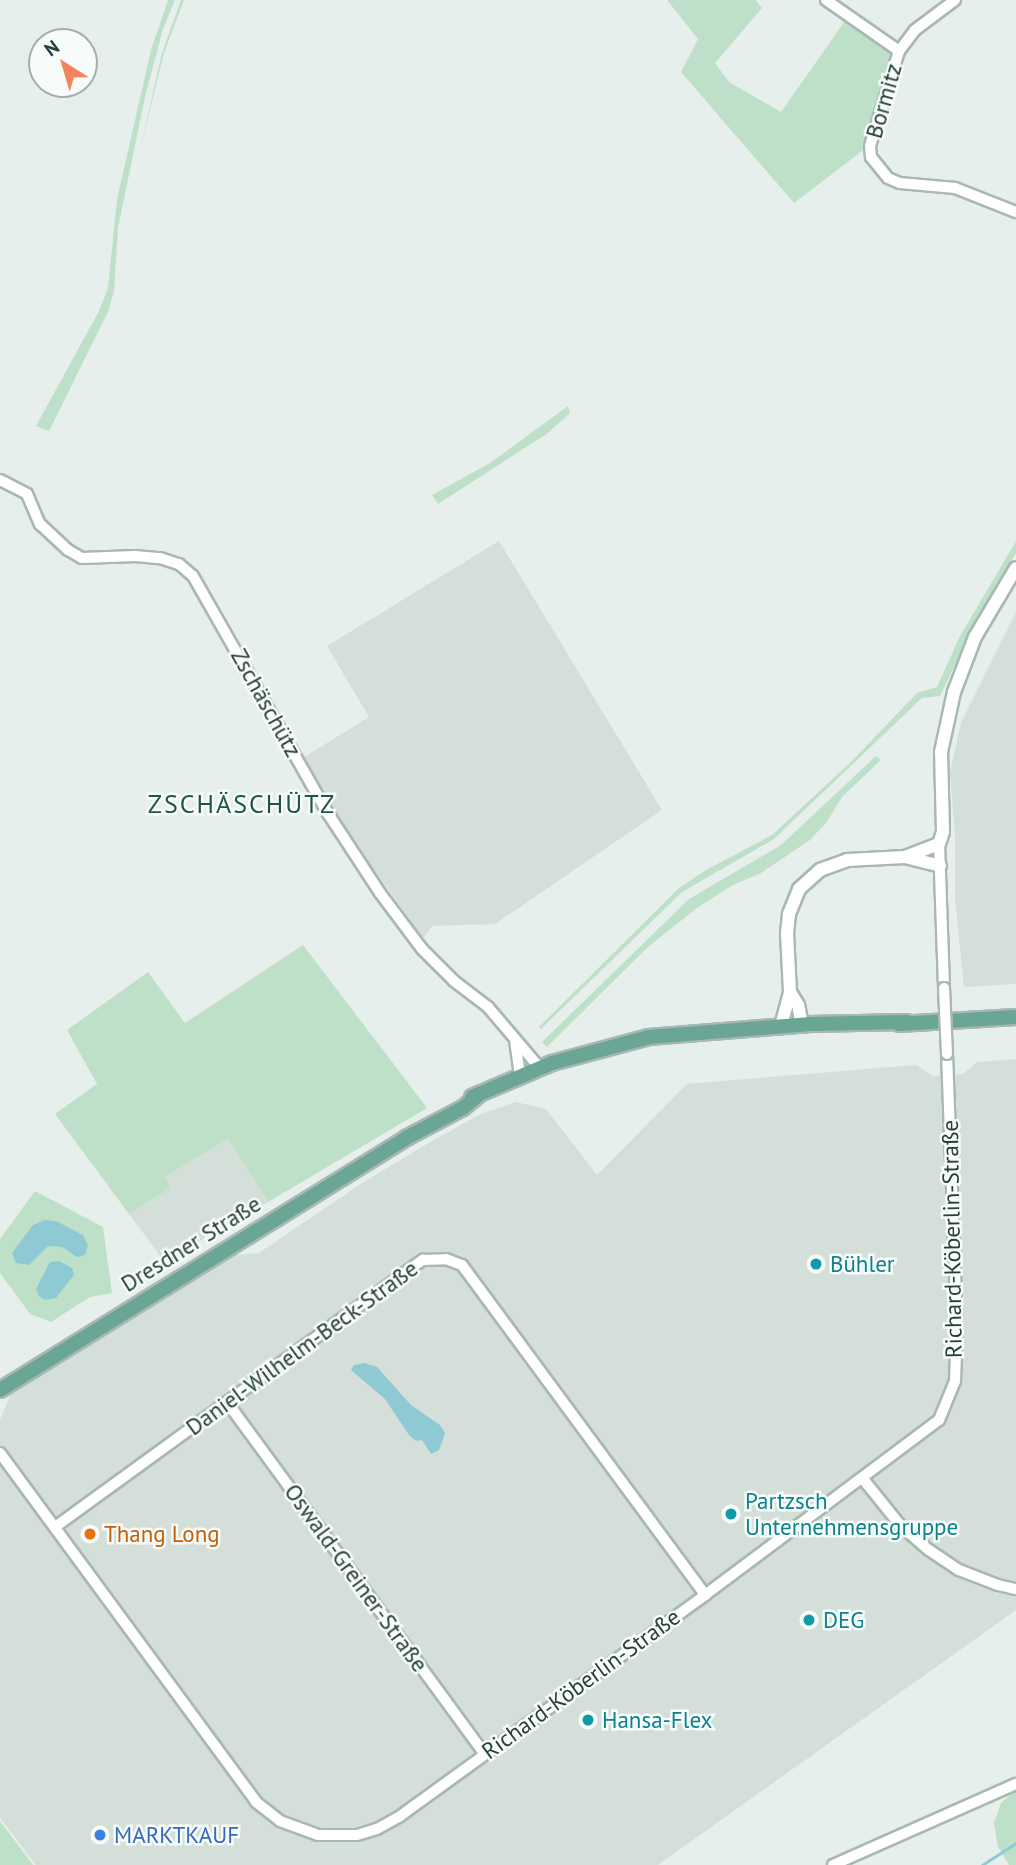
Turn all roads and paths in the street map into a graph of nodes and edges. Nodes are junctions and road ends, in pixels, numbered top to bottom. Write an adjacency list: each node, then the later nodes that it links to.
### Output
1 (826, 0): 3 (street, Bormitz)
2 (955, 0): 3 (street, Bormitz)
3 (899, 51): 4 (street, Bormitz)
4 (1016, 212)
5 (0, 480): 14 (street, Zschäschütz)
6 (1016, 568): 7 (street)
7 (939, 844): 8 (street); 9 (street, Richard-Köberlin-Straße)
8 (905, 857): 9 (street); 10 (street)
9 (940, 866): 20 (street, Richard-Köberlin-Straße, bridge)
10 (790, 992): 12 (street); 13 (street)
11 (1016, 1017): 12 (main road, Dresdner Straße)
12 (802, 1025): 13 (main road, Dresdner Straße)
13 (781, 1026): 15 (main road, Dresdner Straße)
14 (515, 1040): 15 (street, Zschäschütz); 16 (street)
15 (539, 1067): 16 (main road, Dresdner Straße)
16 (520, 1075): 17 (main road, Dresdner Straße)
17 (0, 1390)
18 (227, 1402): 21 (street, Daniel-Wilhelm-Beck-Straße); 23 (street, Daniel-Wilhelm-Beck-Straße); 24 (street, Oswald-Greiner-Straße)
19 (0, 1453): 21 (street, Richard-Köberlin-Straße)
20 (863, 1479): 22 (street); 23 (street, Richard-Köberlin-Straße)
21 (55, 1527): 24 (street, Richard-Köberlin-Straße)
22 (1016, 1589)
23 (705, 1595): 24 (street, Richard-Köberlin-Straße)
24 (485, 1754)
25 (1016, 1784): 26 (street)
26 (832, 1865)

